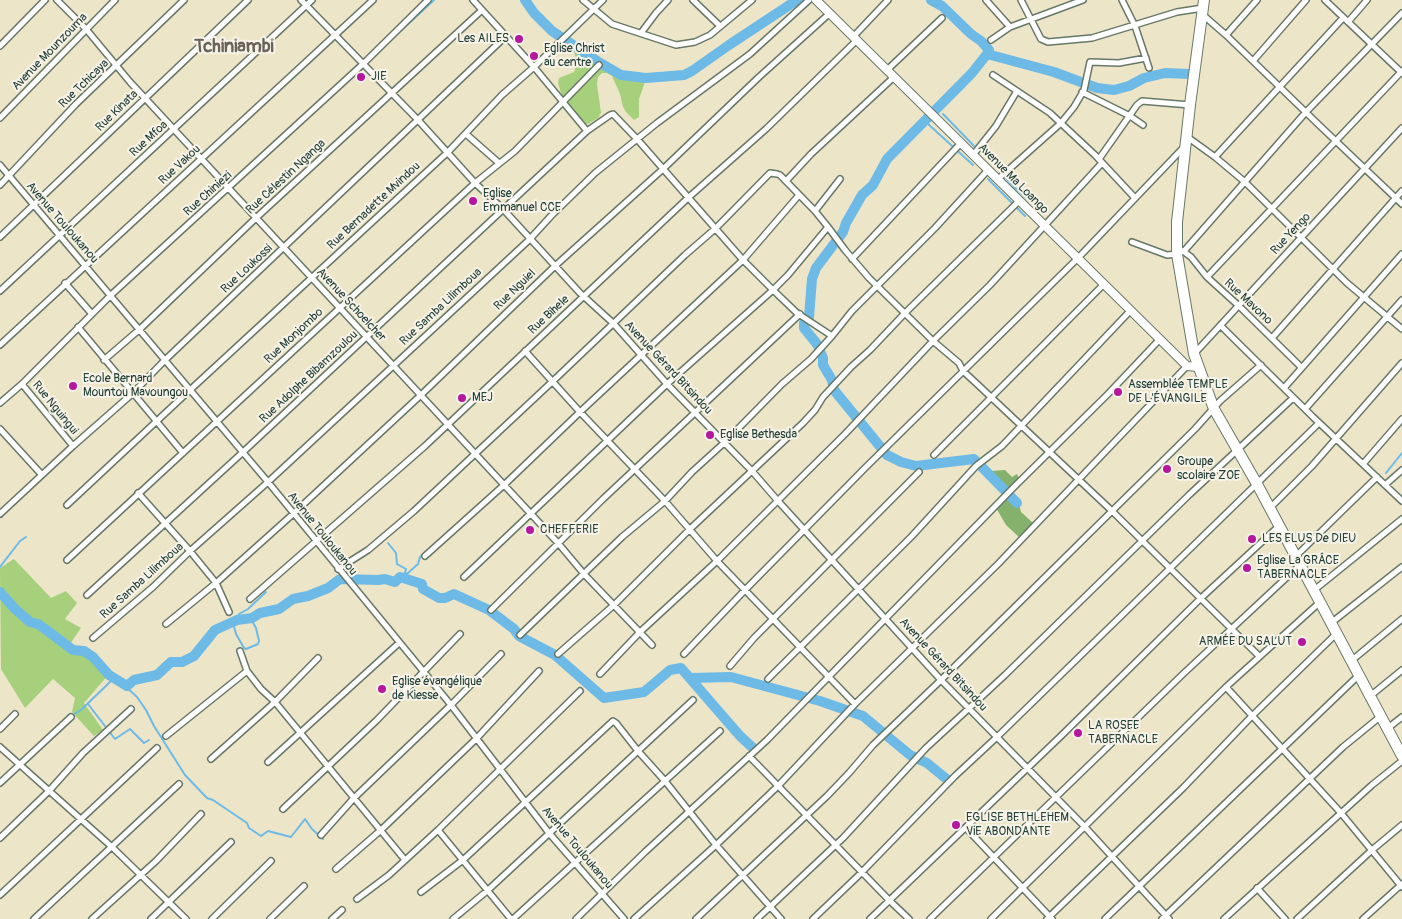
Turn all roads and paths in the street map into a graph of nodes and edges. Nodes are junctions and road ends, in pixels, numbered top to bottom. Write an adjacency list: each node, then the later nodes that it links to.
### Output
1 (45, 0): 47 (street)
2 (57, 0): 39 (street, Avenue Schoelcher)
3 (115, 0): 39 (street, Avenue Mounzouma)
4 (184, 0): 51 (street, Rue Tchicaya)
5 (248, 0): 63 (street, Rue Kinata)
6 (301, 0): 27 (street, Avenue Gérard Bitsindou)
7 (312, 0): 27 (street, Rue Mfoa)
8 (373, 0): 41 (street, Rue Vakou)
9 (428, 0): 50 (street, Rue Chiniezi)
10 (473, 0): 30 (street)
11 (583, 0): 28 (street)
12 (603, 0): 28 (street, Rue Bernadette Mvindou)
13 (668, 0): 40 (street)
14 (693, 0): 36 (street)
15 (752, 0): 36 (street)
16 (809, 0): 76 (street, Rue Samba Lilimboua)
17 (816, 0): 31 (main road, Avenue Ma Loango)
18 (888, 0): 44 (street, Rue Bihele)
19 (986, 0): 38 (street)
20 (1021, 0): 34 (street)
21 (1082, 0): 34 (street)
22 (1122, 0): 37 (street)
23 (1257, 0): 42 (street)
24 (1306, 0): 49 (street)
25 (1325, 0): 35 (street)
26 (1367, 0): 35 (street)
27 (306, 6): 41 (street, Avenue Gérard Bitsindou); 72 (street, Rue Mfoa)
28 (594, 8): 40 (street); 53 (street, Rue Bernadette Mvindou)
29 (1203, 8): 37 (street); 42 (street); 65 (highway)
30 (482, 10): 43 (street); 62 (street, Rue Célestin Nganga)
31 (830, 13): 44 (main road, Avenue Ma Loango); 87 (street, Rue Nguiel)
32 (1402, 13): 46 (street)
33 (942, 18): 55 (street)
34 (1031, 20): 37 (street); 38 (street)
35 (1346, 20): 46 (street); 59 (street)
36 (720, 26): 40 (street)
37 (1135, 26): 48 (street)
38 (1010, 27): 45 (street)
39 (86, 29): 51 (street, Avenue Schoelcher); 68 (street, Avenue Mounzouma)
40 (641, 33)
41 (335, 35): 50 (street, Avenue Gérard Bitsindou); 83 (street, Rue Vakou)
42 (1226, 35): 49 (street)
43 (506, 36): 53 (street); 69 (street, Rue Loukossi)
44 (855, 38): 55 (main road, Avenue Ma Loango); 100 (street, Rue Bihele)
45 (991, 40)
46 (1372, 44): 56 (street); 66 (street)
47 (0, 46)
48 (1146, 58): 54 (street); 61 (street)
49 (1253, 61): 59 (street)
50 (363, 64): 62 (street, Avenue Gérard Bitsindou); 97 (street, Rue Chiniezi)
51 (117, 66): 63 (street, Avenue Schoelcher); 90 (street, Rue Tchicaya)
52 (600, 66): 64 (street, Rue Monjombo)
53 (534, 67): 64 (street); 75 (street, Rue Bernadette Mvindou)
54 (1149, 68)
55 (887, 70): 58 (main road, Avenue Ma Loango)
56 (1402, 72): 78 (street)
57 (993, 74): 60 (street)
58 (894, 77): 79 (main road, Avenue Ma Loango); 93 (street)
59 (1280, 87): 66 (street); 82 (street)
60 (1017, 90): 70 (street); 81 (street)
61 (1082, 92): 67 (street); 70 (street)
62 (391, 93): 69 (street, Avenue Gérard Bitsindou); 109 (street, Rue Célestin Nganga)
63 (146, 98): 72 (street, Avenue Schoelcher); 105 (street, Rue Kinata)
64 (562, 102): 74 (street); 85 (street, Rue Monjombo)
65 (1190, 105): 67 (street); 77 (highway)
66 (1306, 112): 78 (street); 94 (street)
67 (1130, 116): 71 (street); 84 (street)
68 (0, 118)
69 (418, 120): 80 (street, Avenue Gérard Bitsindou); 118 (street, Rue Loukossi)
70 (1061, 123): 84 (street); 92 (street)
71 (1143, 125)
72 (175, 128): 83 (street, Avenue Schoelcher); 113 (street, Rue Mfoa)
73 (1402, 128): 88 (street, Rue Yengo)
74 (587, 131): 76 (street, Rue Adolphe Bibamzoulou); 106 (street, Rue Adolphe Bibamzoulou)
75 (466, 134): 80 (street, Rue Bernadette Mvindou); 85 (street)
76 (637, 139): 87 (street); 116 (street, Rue Samba Lilimboua)
77 (1185, 141): 82 (street); 101 (street); 119 (highway)
78 (1335, 141): 88 (street); 107 (street)
79 (961, 142): 81 (main road, Avenue Ma Loango); 122 (street)
80 (448, 152): 95 (street, Avenue Gérard Bitsindou); 128 (street, Rue Bernadette Mvindou)
81 (973, 155): 89 (main road, Avenue Ma Loango)
82 (1215, 156): 94 (street)
83 (202, 158): 97 (street, Avenue Schoelcher); 124 (street, Rue Vakou)
84 (1101, 161): 101 (street); 110 (street)
85 (499, 163): 95 (street, Rue Monjombo)
86 (0, 165): 90 (street, Avenue Touloukanou)
87 (662, 169): 100 (street); 125 (street, Rue Nguiel)
88 (1364, 169): 102 (street); 115 (street, Rue Yengo)
89 (988, 170): 92 (main road, Avenue Ma Loango); 131 (street)
90 (9, 176): 96 (street, Rue Tchicaya); 105 (street, Avenue Touloukanou)
91 (840, 179): 108 (street)
92 (998, 179): 103 (main road, Avenue Ma Loango)
93 (786, 181): 99 (street); 112 (street)
94 (1245, 182): 107 (street); 119 (street)
95 (475, 183): 106 (street, Avenue Gérard Bitsindou); 139 (street, Rue Monjombo)
96 (0, 185)
97 (230, 188): 109 (street, Avenue Schoelcher); 134 (street, Rue Chiniezi)
98 (1402, 191): 102 (street)
99 (799, 195): 108 (street); 123 (street)
100 (689, 197): 112 (street); 135 (street, Rue Bihele)
101 (1135, 198): 121 (street)
102 (1396, 198): 104 (street); 126 (street)
103 (1020, 200): 110 (main road, Avenue Ma Loango); 141 (street)
104 (1402, 204)
105 (34, 205): 113 (street, Avenue Touloukanou); 114 (street, Rue Kinata)
106 (503, 209): 116 (street, Avenue Gérard Bitsindou); 151 (street, Rue Adolphe Bibamzoulou)
107 (1272, 209): 115 (street); 127 (street)
108 (815, 211): 111 (street)
109 (257, 217): 118 (street, Avenue Schoelcher); 148 (street, Rue Célestin Nganga)
110 (1046, 226): 121 (main road, Avenue Ma Loango); 154 (street)
111 (828, 227): 122 (street); 132 (street)
112 (716, 228): 123 (street); 145 (street)
113 (59, 236): 124 (street, Avenue Touloukanou); 133 (street, Rue Mfoa)
114 (0, 237)
115 (1302, 238): 126 (street); 138 (street, Rue Yengo)
116 (529, 240): 125 (street, Avenue Gérard Bitsindou); 162 (street, Rue Samba Lilimboua)
117 (1132, 242): 119 (street)
118 (284, 248): 128 (street, Avenue Schoelcher); 160 (street, Rue Loukossi)
119 (1180, 252): 127 (street, Rue Mavono); 157 (highway)
120 (1402, 254): 136 (street)
121 (1078, 258): 130 (main road, Avenue Ma Loango); 166 (street)
122 (852, 259): 131 (street)
123 (744, 260): 132 (street); 158 (street)
124 (86, 266): 129 (street, Rue Vakou); 134 (street, Avenue Touloukanou)
125 (555, 266): 135 (street, Avenue Gérard Bitsindou); 173 (street, Rue Nguiel)
126 (1333, 269): 136 (street); 152 (street)
127 (1207, 277): 138 (street, Rue Mavono)
128 (312, 278): 139 (street, Avenue Schoelcher); 171 (street, Rue Bernadette Mvindou)
129 (66, 283): 142 (street); 155 (street, Rue Vakou)
130 (1104, 284): 140 (main road, Avenue Ma Loango); 174 (street)
131 (877, 285): 141 (street); 150 (street)
132 (772, 290): 143 (street); 169 (street)
133 (0, 291)
134 (111, 295): 142 (street, Rue Chiniezi); 148 (street, Avenue Touloukanou)
135 (584, 296): 145 (street, Avenue Gérard Bitsindou); 156 (street, Rue Bihele)
136 (1364, 297): 144 (street); 165 (street)
137 (1402, 300): 144 (street)
138 (1239, 306): 146 (street, Rue Yengo); 152 (street, Rue Mavono)
139 (339, 308): 151 (street, Avenue Schoelcher); 183 (street, Rue Monjombo)
140 (1131, 310): 153 (main road, Avenue Ma Loango); 186 (street)
141 (905, 313): 154 (street); 201 (street)
142 (92, 314): 147 (street, Rue Chiniezi)
143 (800, 314): 150 (street); 180 (street)
144 (1387, 316): 149 (street); 178 (street)
145 (613, 323): 158 (street, Avenue Gérard Bitsindou); 167 (street)
146 (1220, 326): 157 (street, Rue Yengo); 163 (street)
147 (78, 327): 159 (street); 168 (street, Rue Chiniezi)
148 (140, 329): 159 (street, Rue Célestin Nganga); 160 (street, Avenue Touloukanou)
149 (1402, 329)
150 (832, 336): 190 (street)
151 (367, 337): 162 (street, Avenue Schoelcher); 194 (street, Rue Adolphe Bibamzoulou)
152 (1272, 338): 165 (street, Rue Mavono)
153 (1160, 339): 164 (main road, Avenue Ma Loango); 196 (street)
154 (933, 341): 166 (street); 212 (street)
155 (0, 345)
156 (525, 351): 167 (street); 185 (street, Rue Bihele)
157 (1194, 354): 164 (highway)
158 (641, 356): 169 (street, Avenue Gérard Bitsindou); 179 (street)
159 (104, 360): 172 (street)
160 (166, 360): 171 (street, Avenue Touloukanou); 172 (street, Rue Loukossi)
161 (1402, 363): 188 (street)
162 (394, 365): 173 (street, Avenue Schoelcher); 206 (street, Rue Samba Lilimboua)
163 (1260, 365): 170 (street); 177 (street)
164 (1192, 366): 177 (highway); 205 (street)
165 (1301, 367): 170 (street)
166 (963, 371): 174 (street); 224 (street)
167 (553, 381): 179 (street); 195 (street)
168 (22, 384): 176 (street, Rue Chiniezi); 191 (street, Rue Nguingui)
169 (667, 384): 180 (street, Avenue Gérard Bitsindou); 189 (street)
170 (1284, 388): 175 (street)
171 (190, 390): 182 (street, Rue Bernadette Mvindou); 183 (street, Avenue Touloukanou)
172 (132, 394): 182 (street); 191 (street, Rue Loukossi)
173 (422, 394): 185 (street, Avenue Schoelcher); 219 (street, Rue Nguiel)
174 (991, 398): 186 (street); 197 (street)
175 (1293, 398): 178 (street); 192 (street)
176 (0, 403)
177 (1214, 409): 192 (highway); 216 (street)
178 (1305, 409): 184 (street)
179 (580, 412): 189 (street); 208 (street)
180 (695, 413): 190 (street, Avenue Gérard Bitsindou); 199 (street)
181 (1402, 419): 198 (street)
182 (157, 422): 193 (street); 214 (street, Rue Bernadette Mvindou)
183 (216, 423): 193 (street, Rue Monjombo); 194 (street, Avenue Touloukanou)
184 (1319, 423): 188 (street); 207 (street)
185 (448, 424): 195 (street, Avenue Schoelcher); 226 (street, Rue Bihele)
186 (1021, 426): 196 (street); 240 (street)
187 (0, 429): 203 (street)
188 (1336, 439): 198 (street); 215 (street)
189 (609, 441): 199 (street); 217 (street)
190 (725, 442): 201 (street, Avenue Gérard Bitsindou); 211 (street)
191 (73, 446): 203 (street, Rue Loukossi)
192 (1238, 449): 207 (highway); 225 (street)
193 (183, 453): 210 (street, Rue Monjombo)
194 (242, 453): 206 (street, Avenue Touloukanou); 221 (street, Rue Adolphe Bibamzoulou)
195 (475, 453): 208 (street, Avenue Schoelcher); 236 (street)
196 (1050, 453): 205 (street); 250 (street)
197 (934, 456)
198 (1362, 464): 204 (street)
199 (634, 469): 211 (street); 227 (street)
200 (1402, 470): 209 (street)
201 (752, 471): 212 (street, Avenue Gérard Bitsindou); 223 (street)
202 (919, 472): 231 (street)
203 (42, 475): 218 (street, Rue Loukossi)
204 (1377, 477): 209 (street); 233 (street)
205 (1079, 480): 216 (street); 264 (street)
206 (268, 482): 219 (street, Avenue Touloukanou); 228 (street, Rue Samba Lilimboua)
207 (1257, 484): 215 (highway); 235 (street)
208 (504, 485): 217 (street, Avenue Schoelcher); 229 (street)
209 (1385, 485): 213 (street)
210 (138, 493): 221 (street); 230 (street, Rue Monjombo)
211 (665, 501): 223 (street); 237 (street)
212 (778, 501): 224 (street, Avenue Gérard Bitsindou); 232 (street)
213 (1402, 501)
214 (67, 506)
215 (1270, 508): 222 (highway)
216 (1111, 510): 225 (street); 281 (street)
217 (530, 513): 227 (street, Avenue Schoelcher); 238 (street)
218 (0, 514)
219 (293, 514): 226 (street, Avenue Touloukanou); 239 (street, Rue Nguiel)
220 (1402, 519): 242 (street)
221 (166, 523): 228 (street); 243 (street, Rue Adolphe Bibamzoulou)
222 (1279, 526): 233 (highway); 244 (street)
223 (689, 530): 232 (street); 247 (street)
224 (805, 530): 231 (street, Avenue Gérard Bitsindou); 241 (street)
225 (1142, 541): 235 (street); 289 (street)
226 (316, 542): 236 (street, Avenue Touloukanou); 245 (street, Rue Bihele)
227 (558, 543): 237 (street, Avenue Schoelcher); 248 (street)
228 (190, 551): 239 (street); 260 (street, Rue Samba Lilimboua)
229 (425, 556)
230 (67, 560)
231 (832, 560): 240 (street, Avenue Gérard Bitsindou); 252 (street)
232 (717, 561): 241 (street); 256 (street)
233 (1297, 561): 242 (highway); 255 (street)
234 (1402, 567): 253 (street)
235 (1169, 568): 244 (street); 301 (street)
236 (338, 569): 261 (street, Avenue Touloukanou)
237 (584, 574): 247 (street, Avenue Schoelcher); 259 (street)
238 (464, 577)
239 (216, 583): 249 (street); 254 (street, Rue Nguiel)
240 (859, 589): 250 (street, Avenue Gérard Bitsindou); 263 (street)
241 (745, 590): 252 (street); 268 (street)
242 (1313, 590): 246 (highway)
243 (86, 595)
244 (1200, 598): 255 (street); 314 (street)
245 (250, 600)
246 (1319, 603): 253 (highway); 269 (street)
247 (614, 605): 256 (street, Avenue Schoelcher); 267 (street)
248 (491, 610)
249 (229, 612)
250 (885, 618): 264 (street, Avenue Gérard Bitsindou); 278 (street)
251 (1402, 619): 271 (street)
252 (773, 620): 263 (street); 272 (street)
253 (1331, 623): 258 (highway)
254 (166, 624)
255 (1232, 629): 269 (street); 322 (street)
256 (640, 632): 262 (street, Avenue Schoelcher); 277 (street)
257 (460, 634): 276 (street)
258 (1337, 634): 271 (highway); 294 (street)
259 (520, 635)
260 (93, 638)
261 (399, 643): 276 (street, Avenue Touloukanou); 299 (street)
262 (652, 645)
263 (801, 648): 278 (street); 280 (street)
264 (912, 648): 281 (street, Avenue Gérard Bitsindou); 287 (street)
265 (240, 651): 274 (street)
266 (501, 654): 288 (street)
267 (558, 654)
268 (684, 654)
269 (1259, 656): 282 (street)
270 (318, 658): 286 (street)
271 (1351, 661): 279 (highway)
272 (730, 666)
273 (1402, 670): 284 (street)
274 (247, 671): 286 (street); 300 (street)
275 (539, 671): 302 (street)
276 (423, 673): 288 (street, Avenue Touloukanou); 313 (street)
277 (600, 674)
278 (828, 676): 287 (street); 307 (street)
279 (1358, 676): 284 (highway); 305 (street)
280 (768, 679)
281 (941, 680): 289 (street, Avenue Gérard Bitsindou); 329 (street)
282 (1226, 687): 294 (street); 332 (street)
283 (580, 691): 315 (street)
284 (1369, 697): 292 (highway)
285 (693, 700): 306 (street)
286 (275, 702): 299 (street); 309 (street)
287 (855, 704): 320 (street)
288 (451, 705): 302 (street, Avenue Touloukanou); 323 (street)
289 (969, 708): 301 (street, Avenue Gérard Bitsindou); 340 (street)
290 (131, 709): 321 (street)
291 (15, 714): 297 (street)
292 (1381, 716): 296 (highway); 316 (street)
293 (71, 717): 312 (street)
294 (1252, 717): 305 (street); 344 (street)
295 (1402, 717): 296 (street)
296 (1388, 728): 308 (highway)
297 (0, 729)
298 (720, 731): 317 (street)
299 (301, 733): 311 (street); 313 (street)
300 (166, 736)
301 (997, 737): 314 (street, Avenue Gérard Bitsindou); 351 (street)
302 (476, 739): 315 (street, Avenue Touloukanou); 334 (street)
303 (0, 747): 312 (street)
304 (157, 748): 330 (street)
305 (1282, 748): 316 (street); 356 (street)
306 (638, 751): 317 (street); 324 (street); 336 (street)
307 (749, 756): 320 (street); 326 (street)
308 (1402, 756)
309 (211, 758)
310 (1402, 760): 328 (street)
311 (268, 762)
312 (19, 765): 318 (street); 321 (street)
313 (329, 767): 323 (street); 325 (street)
314 (1026, 768): 322 (street, Avenue Gérard Bitsindou); 333 (street)
315 (501, 770): 324 (street, Avenue Touloukanou); 335 (street)
316 (1310, 780): 328 (street); 369 (street)
317 (665, 781): 326 (street); 349 (street)
318 (0, 784)
319 (179, 784): 342 (street)
320 (778, 786): 329 (street); 341 (street)
321 (49, 791): 330 (street); 338 (street)
322 (1056, 797): 332 (street, Avenue Gérard Bitsindou); 345 (street)
323 (354, 798): 334 (street); 337 (street)
324 (525, 801): 336 (street, Avenue Touloukanou); 347 (street)
325 (283, 809)
326 (690, 812): 341 (street); 361 (street)
327 (201, 814): 352 (street)
328 (1341, 814): 343 (street); 358 (street)
329 (808, 816): 340 (street); 353 (street)
330 (82, 820): 342 (street); 362 (street)
331 (1402, 825): 343 (street)
332 (1084, 826): 344 (street, Avenue Gérard Bitsindou); 357 (street)
333 (966, 828): 345 (street); 365 (street)
334 (381, 830): 346 (street); 350 (street)
335 (438, 830): 346 (street); 347 (street)
336 (549, 833): 349 (street, Avenue Touloukanou); 359 (street)
337 (321, 834)
338 (0, 838)
339 (231, 842): 364 (street)
340 (835, 844): 351 (street); 366 (street)
341 (716, 845): 353 (street); 381 (street)
342 (112, 847): 352 (street); 370 (street)
343 (1372, 850): 354 (street); 393 (street)
344 (1112, 856): 356 (street, Avenue Gérard Bitsindou); 368 (street)
345 (995, 857): 357 (street); 388 (street)
346 (405, 860): 363 (street)
347 (463, 860): 359 (street); 360 (street)
348 (271, 861): 374 (street)
349 (575, 862): 361 (street, Avenue Touloukanou); 378 (street)
350 (336, 869)
351 (861, 873): 365 (street); 385 (street)
352 (141, 876): 364 (street); 371 (street)
353 (744, 876): 366 (street); 382 (street)
354 (1402, 885): 394 (street)
355 (304, 886): 375 (street)
356 (1139, 886): 369 (street, Avenue Gérard Bitsindou); 390 (street)
357 (1022, 887): 368 (street); 389 (street)
358 (1257, 888): 391 (street); 392 (street)
359 (487, 891): 377 (street); 378 (street)
360 (421, 892)
361 (602, 893): 379 (street); 380 (street, Avenue Touloukanou)
362 (0, 895)
363 (356, 899)
364 (169, 902): 372 (street); 373 (street)
365 (890, 902): 386 (street); 387 (street)
366 (770, 906): 383 (street); 384 (street)
367 (342, 910): 376 (street)
368 (1050, 918)
369 (1166, 918)
370 (34, 919)
371 (92, 919)
372 (151, 919)
373 (186, 919)
374 (212, 919)
375 (270, 919)
376 (332, 919)
377 (453, 919)
378 (512, 919)
379 (576, 919)
380 (624, 919)
381 (634, 919)
382 (696, 919)
383 (757, 919)
384 (781, 919)
385 (813, 919)
386 (870, 919)
387 (908, 919)
388 (930, 919)
389 (991, 919)
390 (1105, 919)
391 (1224, 919)
392 (1285, 919)
393 (1297, 919)
394 (1363, 919)

